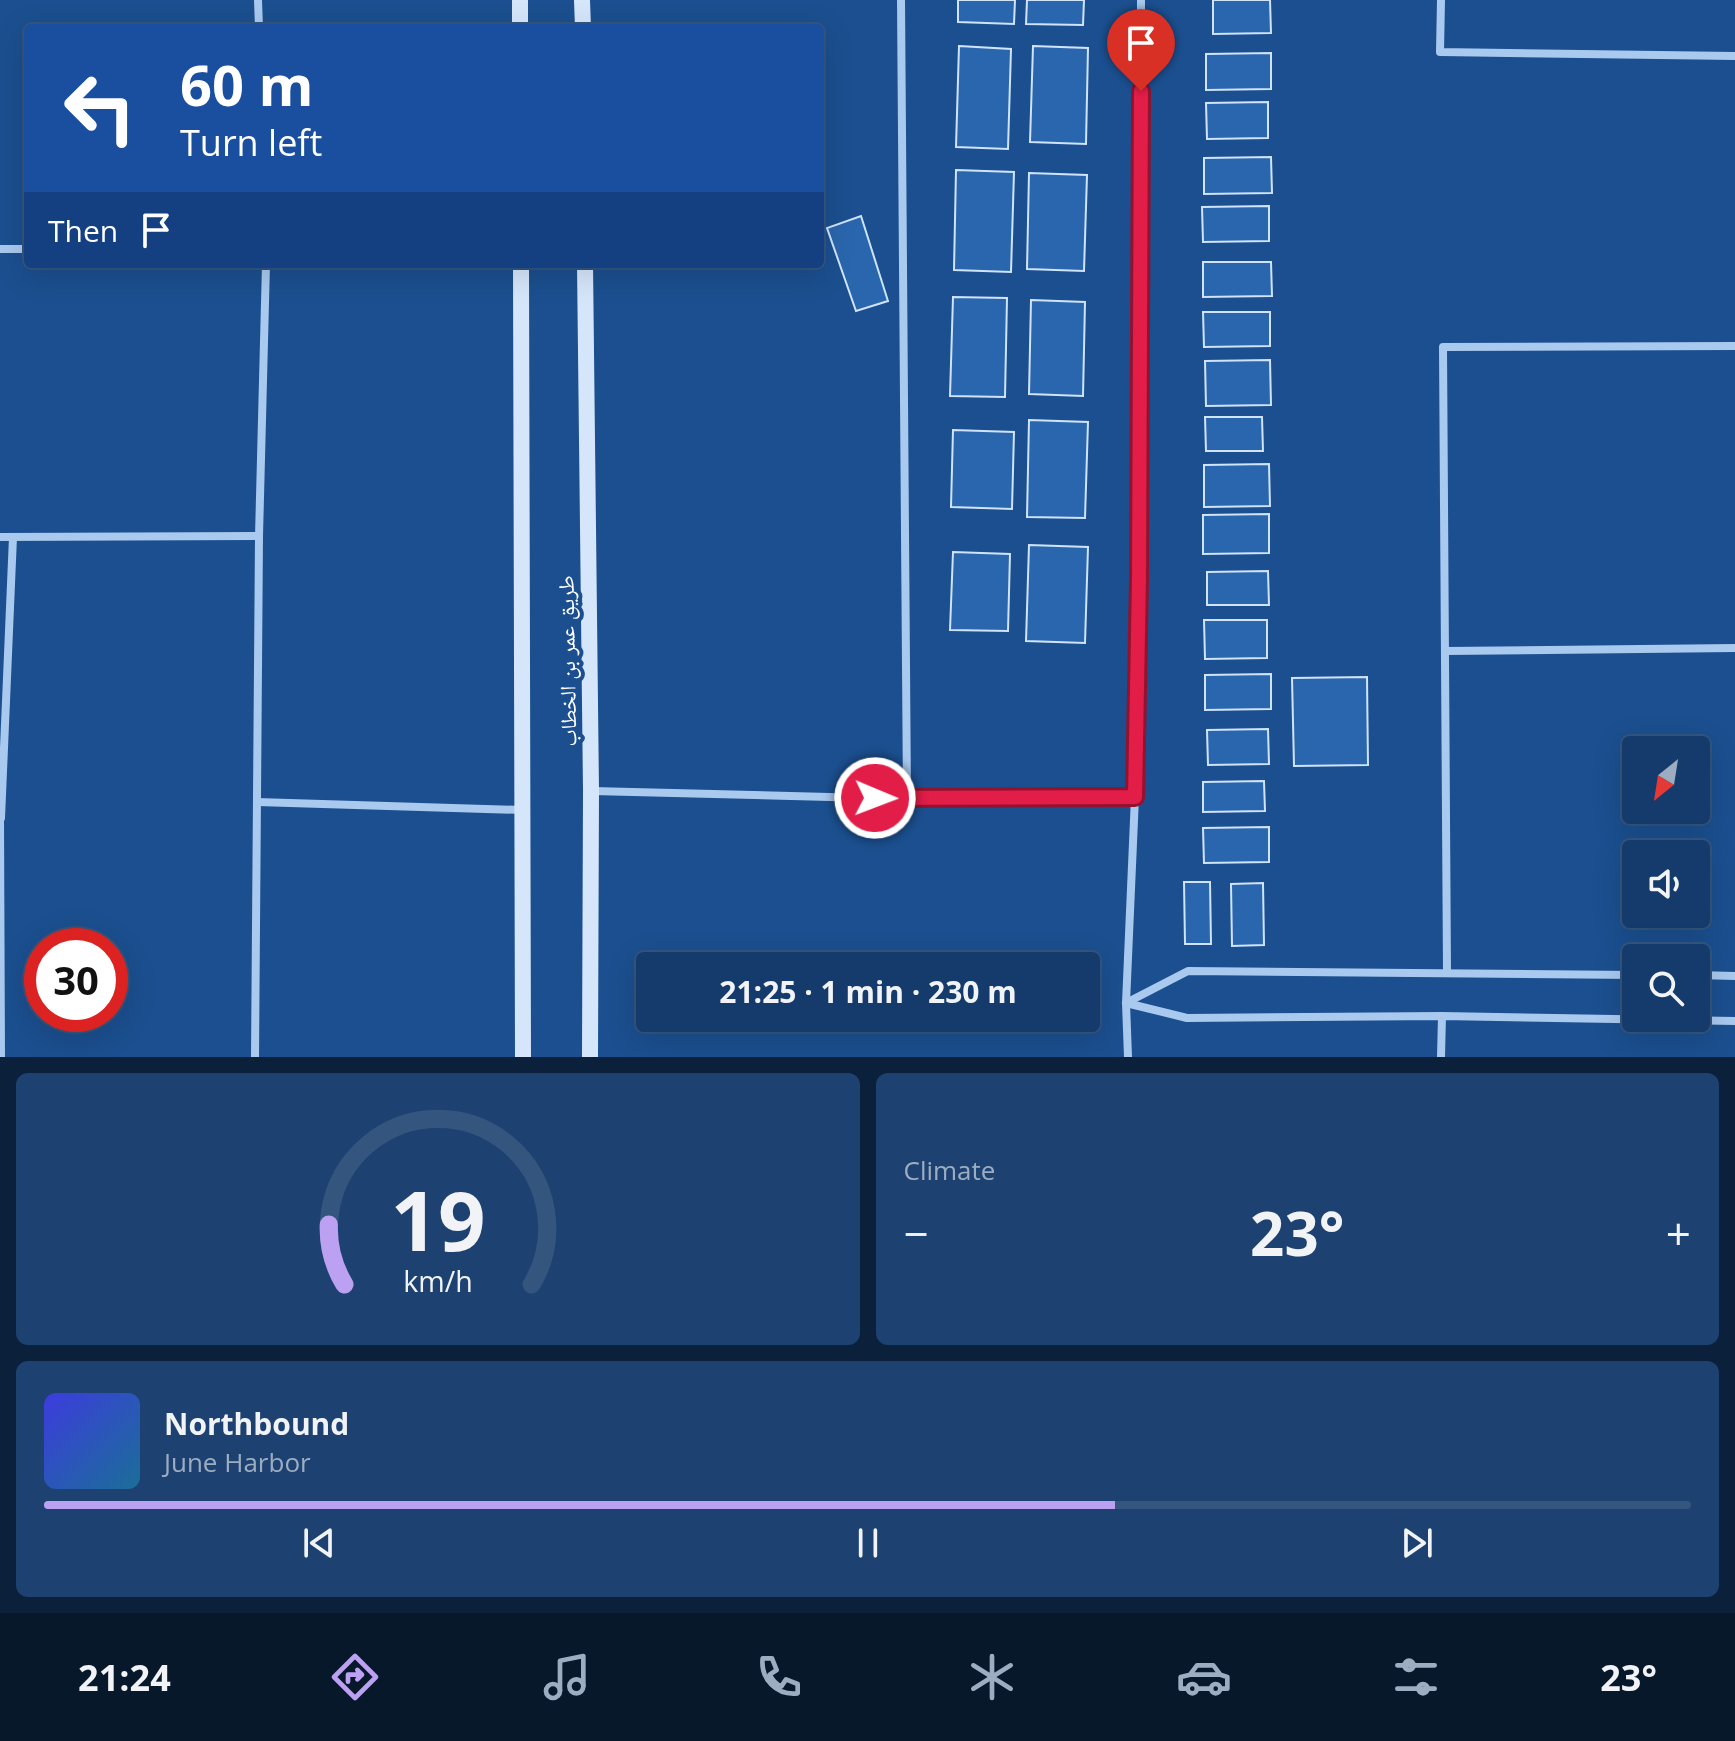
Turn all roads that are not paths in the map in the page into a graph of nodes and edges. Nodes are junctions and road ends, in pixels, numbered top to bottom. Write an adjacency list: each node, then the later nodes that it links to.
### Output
1 (258, 0): 7 (street)
2 (520, 0): 8 (main road)
3 (582, 0): 9 (main road)
4 (901, 0): 24 (street)
5 (1141, 0): 23 (street)
6 (1441, 0): 10 (street)
7 (259, 24)
8 (520, 24)
9 (583, 24)
10 (1735, 56)
11 (0, 249): 12 (street)
12 (24, 249)
13 (266, 268): 17 (street)
14 (521, 268): 26 (main road, طريق عمر بن الخطاب)
15 (585, 268): 22 (main road, طريق عمر بن الخطاب)
16 (1735, 346): 21 (street)
17 (259, 536): 19 (street); 25 (street)
18 (0, 537): 19 (street)
19 (13, 537): 27 (street)
20 (1735, 648): 21 (street)
21 (1445, 651): 28 (street)
22 (591, 791): 24 (street); 38 (main road, طريق عمر بن الخطاب)
23 (1135, 797): 24 (street); 32 (street)
24 (907, 799)
25 (257, 802): 26 (street); 36 (street)
26 (522, 810): 37 (main road, طريق عمر بن الخطاب)
27 (1, 818): 35 (street)
28 (1447, 972): 29 (street); 32 (street)
29 (1622, 975)
30 (1710, 975): 31 (street)
31 (1735, 976)
32 (1126, 1003): 33 (street); 39 (street)
33 (1442, 1016): 34 (street); 40 (street)
34 (1735, 1021)
35 (1, 1057)
36 (255, 1057)
37 (523, 1057)
38 (590, 1057)
39 (1128, 1057)
40 (1441, 1057)

